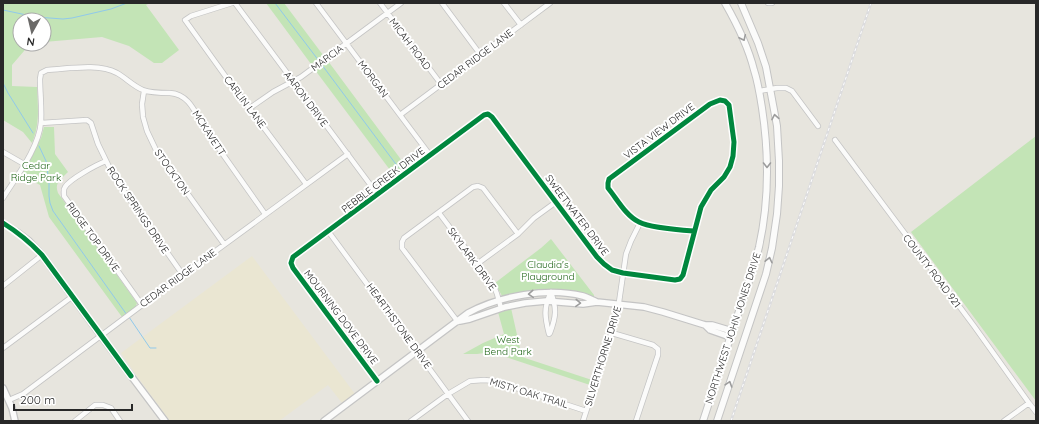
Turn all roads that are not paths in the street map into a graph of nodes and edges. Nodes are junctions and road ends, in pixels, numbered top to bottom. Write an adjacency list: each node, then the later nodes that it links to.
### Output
1 (232, 3): 20 (street, CARLIN LANE)
2 (235, 3): 15 (street, AARON DRIVE)
3 (316, 3): 13 (street, MORGAN)
4 (380, 3): 11 (street, MICAH ROAD)
5 (401, 3): 11 (street, MARCIA)
6 (442, 3): 14 (street)
7 (504, 3): 12 (street)
8 (550, 3): 12 (street, CEDAR RIDGE LANE)
9 (725, 3): 19 (main road, NORTHWEST JOHN JONES DRIVE, one-way to 19)
10 (741, 3): 17 (main road, NORTHWEST JOHN JONES DRIVE)
11 (388, 13): 13 (street, MARCIA); 16 (street, MICAH ROAD)
12 (520, 25): 14 (street, CEDAR RIDGE LANE)
13 (346, 43): 15 (street, MARCIA); 22 (street, MORGAN)
14 (480, 54): 16 (street, CEDAR RIDGE LANE)
15 (293, 81): 20 (street, MARCIA); 27 (street, AARON DRIVE)
16 (441, 84): 22 (street, CEDAR RIDGE LANE)
17 (770, 89): 19 (street); 24 (street); 83 (main road, NORTHWEST JOHN JONES DRIVE, one-way to 17)
18 (144, 90): 23 (street, MCKAVETT); 36 (street, MCKAVETT); 42 (street, STOCKTON)
19 (759, 91): 60 (main road, NORTHWEST JOHN JONES DRIVE, one-way to 60)
20 (250, 108): 31 (street, CARLIN LANE)
21 (488, 114): 28 (street, PEBBLE CREEK DRIVE); 34 (street, SWEETWATER DRIVE)
22 (400, 115): 28 (street, MORGAN)
23 (41, 123): 29 (street, ROCK SPRINGS DRIVE); 30 (street)
24 (818, 126)
25 (835, 140): 70 (street, COUNTY ROAD 921)
26 (3, 152): 30 (street)
27 (348, 154): 31 (street, CEDAR RIDGE LANE); 32 (street, AARON DRIVE)
28 (430, 155): 32 (street, PEBBLE CREEK DRIVE)
29 (106, 161): 47 (street, ROCK SPRINGS DRIVE); 56 (street, RIDGE TOP DRIVE)
30 (24, 164): 33 (street)
31 (306, 184): 36 (street, CEDAR RIDGE LANE)
32 (378, 195): 39 (street, PEBBLE CREEK DRIVE)
33 (3, 198)
34 (556, 202): 41 (street); 46 (street, SWEETWATER DRIVE)
35 (439, 212): 41 (street); 45 (street, SKYLARK DRIVE); 58 (street)
36 (265, 214): 42 (street, CEDAR RIDGE LANE)
37 (3, 223): 43 (street)
38 (640, 223): 40 (street); 40 (street, VISTA VIEW DRIVE); 46 (street, SILVERTHORNE DRIVE)
39 (328, 231): 44 (street, PEBBLE CREEK DRIVE); 65 (street, HEARTHSTONE DRIVE)
40 (694, 231): 46 (street, SWEETWATER DRIVE)
41 (518, 234): 45 (street)
42 (224, 244): 47 (street, CEDAR RIDGE LANE)
43 (42, 255): 48 (street); 50 (street)
44 (291, 263): 66 (street, MOURNING DOVE DRIVE)
45 (477, 264): 51 (street, SKYLARK DRIVE)
46 (623, 273): 55 (street, SILVERTHORNE DRIVE)
47 (183, 275): 56 (street, CEDAR RIDGE LANE)
48 (3, 286)
49 (551, 292): 51 (street, one-way to 51); 52 (street); 53 (street); 54 (street)
50 (73, 296): 62 (street); 64 (street)
51 (499, 300): 57 (street, SKYLARK DRIVE); 58 (street)
52 (546, 301): 53 (street); 53 (street); 57 (street)
53 (554, 301): 54 (street, one-way to 54)
54 (597, 302): 55 (street)
55 (619, 304): 59 (street); 61 (street, SILVERTHORNE DRIVE)
56 (142, 305): 62 (street, CEDAR RIDGE LANE)
57 (501, 308): 58 (street)
58 (458, 322): 65 (street)
59 (705, 325): 60 (street); 63 (street)
60 (732, 331): 63 (main road, NORTHWEST JOHN JONES DRIVE)
61 (612, 333): 71 (street, SILVERTHORNE DRIVE); 81 (street)
62 (101, 336): 69 (street, CEDAR RIDGE LANE); 76 (street)
63 (730, 337): 82 (main road, NORTHWEST JOHN JONES DRIVE)
64 (3, 348)
65 (417, 352): 66 (street); 68 (street, HEARTHSTONE DRIVE)
66 (377, 381): 77 (street)
67 (3, 388): 69 (street)
68 (448, 394): 71 (street, MISTY OAK TRAIL); 78 (street, MISTY OAK TRAIL); 79 (street, HEARTHSTONE DRIVE)
69 (9, 400): 73 (street)
70 (1029, 403): 72 (street, COUNTY ROAD 921); 84 (street)
71 (586, 412): 80 (street, SILVERTHORNE DRIVE)
72 (1036, 412)
73 (15, 421)
74 (75, 421): 75 (street)
75 (120, 421)
76 (165, 421)
77 (324, 421)
78 (411, 421)
79 (468, 421)
80 (583, 421)
81 (636, 421)
82 (703, 421)
83 (716, 421)
84 (1004, 421)

